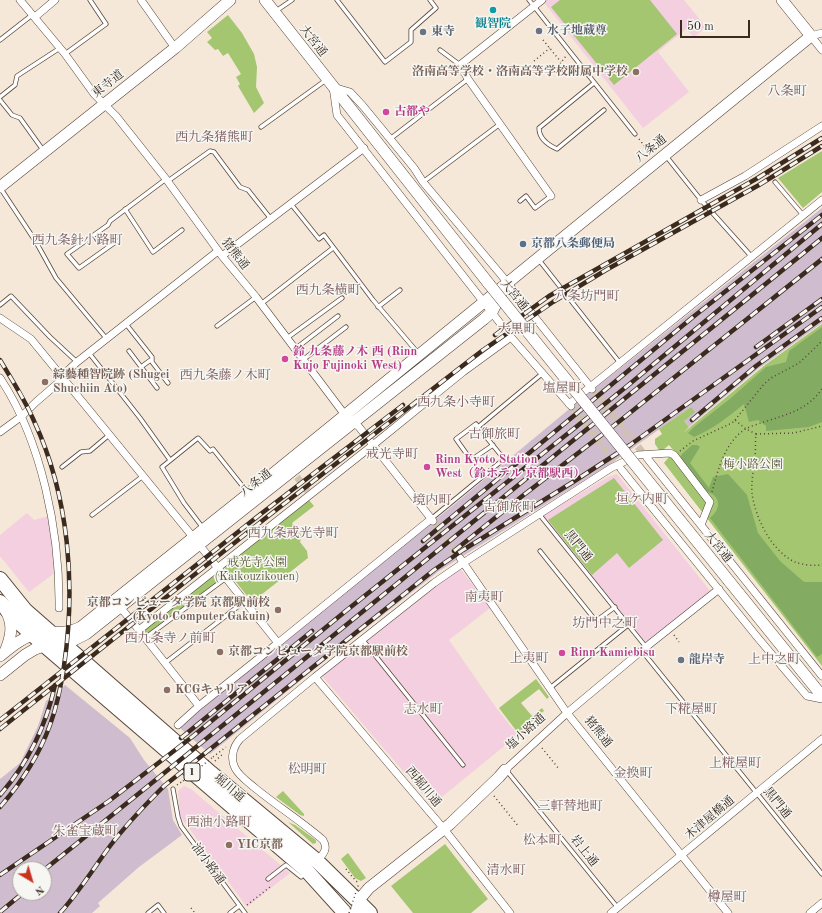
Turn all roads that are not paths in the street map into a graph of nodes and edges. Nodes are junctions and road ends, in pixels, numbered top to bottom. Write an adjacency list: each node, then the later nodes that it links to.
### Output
1 (20, 0): 15 (street, 猪熊通)
2 (55, 0): 15 (street)
3 (90, 0): 21 (lane)
4 (141, 0): 18 (street)
5 (230, 0): 18 (street, 東寺道)
6 (265, 0): 14 (street, 大宮通)
7 (292, 0): 14 (lane)
8 (337, 0): 9 (lane)
9 (430, 0)
10 (529, 0): 13 (lane)
11 (542, 0): 13 (street)
12 (782, 0): 16 (street)
13 (534, 6): 22 (street); 25 (lane)
14 (274, 12): 24 (street, 大宮通)
15 (34, 16): 17 (lane); 21 (street, 猪熊通)
16 (817, 34): 20 (street); 37 (street, 八条通)
17 (0, 40)
18 (175, 48): 28 (street, 東寺道)
19 (440, 50): 22 (lane)
20 (822, 50)
21 (63, 51): 26 (lane); 28 (street, 猪熊通)
22 (460, 65): 23 (street)
23 (468, 79): 30 (street); 34 (lane)
24 (330, 83): 32 (lane); 34 (street); 35 (street); 135 (street, 大宮通, bridge)
25 (594, 83): 29 (lane); 33 (lane)
26 (0, 97)
27 (0, 100): 36 (lane)
28 (105, 103): 36 (street, 東寺道); 38 (street, 猪熊通)
29 (604, 110)
30 (500, 124): 39 (lane); 42 (street)
31 (822, 126): 43 (street)
32 (261, 127)
33 (635, 134)
34 (390, 139): 39 (street)
35 (364, 148): 46 (street); 60 (street)
36 (44, 151): 41 (street, 東寺道)
37 (665, 154): 43 (lane); 55 (street, 八条通)
38 (167, 180): 47 (lane); 49 (lane); 53 (street, 猪熊通)
39 (423, 182): 56 (street)
40 (775, 182): 48 (lane)
41 (0, 187): 72 (lane)
42 (550, 196): 45 (lane)
43 (701, 200): 54 (lane)
44 (822, 200): 48 (street)
45 (520, 201)
46 (291, 204): 49 (street); 52 (lane)
47 (125, 209): 50 (lane); 51 (lane)
48 (803, 215): 54 (street)
49 (271, 219): 53 (street)
50 (182, 230)
51 (117, 241)
52 (333, 248): 61 (lane); 63 (lane)
53 (220, 254): 58 (street, 猪熊通); 67 (street)
54 (751, 256): 80 (street)
55 (537, 258): 56 (street, 八条通); 80 (lane)
56 (507, 282): 60 (street, 八条通); 64 (street, 八条通); 87 (street)
57 (400, 290): 63 (lane)
58 (256, 297): 61 (street, 猪熊通); 68 (lane)
59 (342, 298): 71 (lane)
60 (484, 301): 64 (street); 76 (street, 八条通)
61 (261, 304): 71 (street, 猪熊通)
62 (0, 305): 79 (lane)
63 (378, 307): 76 (lane)
64 (492, 312): 70 (street); 89 (street, 八条通)
65 (338, 316): 73 (lane)
66 (0, 318): 83 (street)
67 (126, 324): 72 (street); 77 (lane)
68 (216, 326)
69 (346, 327): 78 (lane)
70 (511, 337): 82 (street); 93 (street)
71 (287, 338): 73 (street, 猪熊通)
72 (106, 339): 75 (street)
73 (296, 349): 78 (street, 猪熊通)
74 (129, 351): 81 (lane)
75 (89, 353): 79 (street); 96 (lane)
76 (419, 354): 89 (street, 八条通)
77 (152, 359): 81 (lane); 85 (lane)
78 (304, 360): 89 (street, 猪熊通)
79 (77, 362): 83 (street)
80 (620, 363): 87 (street)
81 (141, 367): 86 (lane)
82 (542, 373): 87 (street); 90 (lane)
83 (61, 377): 88 (street); 92 (street)
84 (0, 378): 88 (street)
85 (168, 383)
86 (157, 388)
87 (591, 388)
88 (22, 416): 91 (street); 118 (street)
89 (350, 418): 93 (street, 猪熊通); 100 (street, 八条通); 106 (street, 八条通)
90 (478, 427): 94 (lane); 94 (lane)
91 (0, 432)
92 (109, 435): 97 (lane); 99 (street)
93 (373, 445): 103 (street, 猪熊通); 109 (street)
94 (493, 446): 103 (lane)
95 (647, 458): 104 (street)
96 (170, 460): 100 (lane); 105 (lane)
97 (62, 467)
98 (620, 469): 113 (street)
99 (142, 476): 102 (lane); 106 (street)
100 (248, 494): 105 (street, 八条通)
101 (538, 513): 104 (street); 108 (street); 117 (lane, 黒門通)
102 (92, 516)
103 (432, 520): 126 (street)
104 (701, 525): 110 (street)
105 (203, 529): 106 (street, 八条通)
106 (196, 540): 109 (street); 116 (street, 八条通); 121 (street, 八条通)
107 (540, 551): 117 (lane)
108 (461, 561): 124 (street); 134 (street, 猪熊通)
109 (218, 568): 111 (street); 120 (street)
110 (738, 570): 113 (street, 塩小路通); 132 (street)
111 (226, 578): 114 (street); 123 (lane)
112 (0, 579): 121 (highway, 1)
113 (718, 588): 128 (street, 塩小路通); 135 (street)
114 (245, 601): 126 (street); 130 (lane)
115 (2, 604): 122 (highway, 1); 129 (street)
116 (120, 607): 120 (street); 125 (street, 八条通)
117 (615, 607): 119 (lane, 黒門通)
118 (59, 608)
119 (628, 625): 128 (lane, 黒門通); 134 (lane)
120 (139, 630): 123 (street)
121 (50, 632): 122 (street, 八条通); 125 (highway, 堀川通 / 1)
122 (32, 635): 127 (highway, 堀川通 / 1); 129 (street, 八条通)
123 (145, 638): 130 (street)
124 (362, 639): 133 (street); 140 (lane)
125 (62, 642): 127 (street, 八条通); 146 (highway, 堀川通 / 1)
126 (278, 643): 136 (street)
127 (44, 645): 131 (street, 八条通); 146 (highway, 堀川通 / 1)
128 (644, 649): 137 (street, 塩小路通); 143 (lane, 黒門通)
129 (2, 654)
130 (165, 663): 136 (street)
131 (0, 675)
132 (822, 676)
133 (315, 677): 144 (street, 西堀川通); 146 (street)
134 (550, 688): 137 (street, 猪熊通)
135 (822, 698)
136 (199, 706): 138 (street)
137 (567, 713): 141 (street, 塩小路通); 145 (street, 猪熊通)
138 (178, 725)
139 (822, 739): 143 (street, 木津屋橋通)
140 (463, 765)
141 (505, 770): 144 (street, 塩小路通); 151 (lane, 岩上通)
142 (173, 789): 152 (lane, 油小路通)
143 (757, 794): 145 (street, 木津屋橋通); 147 (lane, 黒門通)
144 (444, 829): 153 (street, 塩小路通); 158 (street, 西堀川通)
145 (683, 855): 151 (street, 木津屋橋通); 160 (street, 猪熊通)
146 (312, 866): 148 (lane); 150 (highway, 堀川通 / 1); 153 (highway, 堀川通 / 1)
147 (822, 874)
148 (268, 879)
149 (822, 903): 161 (street)
150 (341, 908): 153 (street)
151 (618, 908): 159 (street, 木津屋橋通)
152 (242, 909): 156 (lane)
153 (360, 910): 157 (highway, 堀川通 / 1)
154 (148, 913): 155 (lane)
155 (164, 913)
156 (230, 913)
157 (370, 913)
158 (510, 913)
159 (611, 913)
160 (728, 913)
161 (810, 913)

